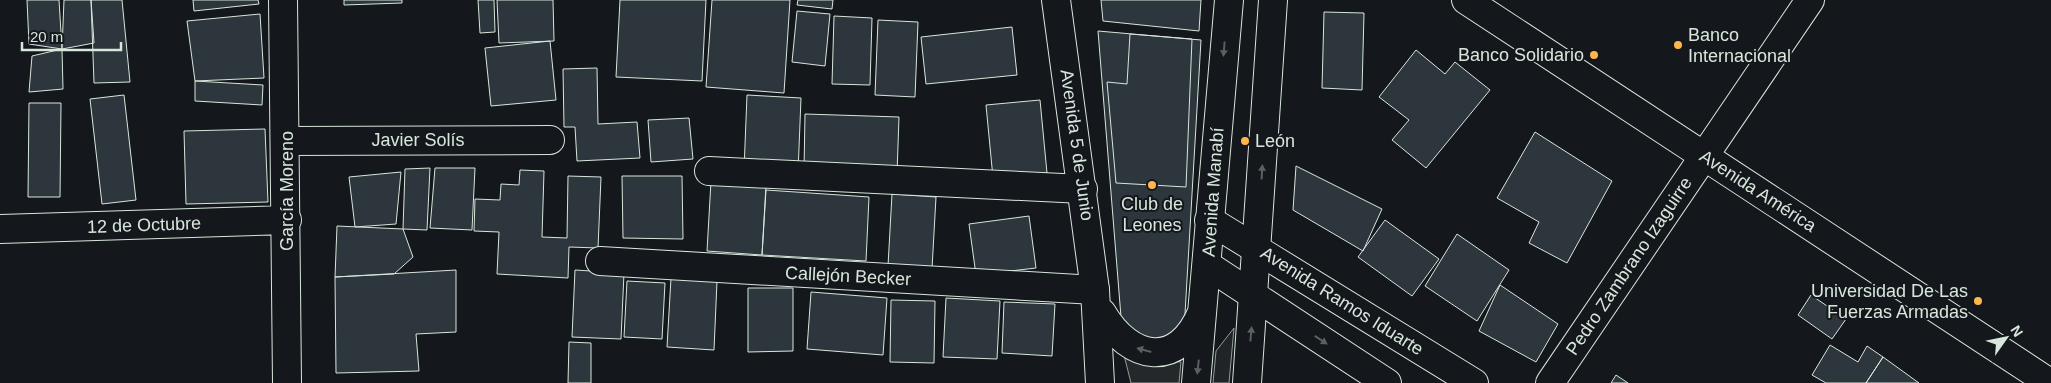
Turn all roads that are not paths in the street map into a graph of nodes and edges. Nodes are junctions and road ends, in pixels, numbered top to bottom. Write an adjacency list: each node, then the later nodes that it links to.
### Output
1 (283, 0): 8 (street, García Moreno)
2 (1056, 0): 11 (street, Avenida 5 de Junio)
3 (1229, 0): 13 (street, Avenida Manabí, one-way to 13)
4 (1273, 0): 15 (street, one-way to 4)
5 (1466, 0): 9 (street, Avenida América)
6 (1810, 0): 9 (street, Pedro Zambrano Izaguirre)
7 (550, 140): 8 (street, Javier Solís)
8 (286, 141): 12 (street, García Moreno)
9 (1704, 156): 28 (street, Pedro Zambrano Izaguirre); 29 (street, Avenida América)
10 (709, 172): 11 (street)
11 (1083, 189): 19 (street, Avenida 5 de Junio)
12 (287, 220): 14 (street, 12 de Octubre); 21 (street, García Moreno)
13 (1209, 220): 15 (street, Avenida Ramos Iduarte); 17 (street, Avenida Manabí)
14 (0, 230)
15 (1256, 248): 18 (street); 27 (street, Avenida Ramos Iduarte)
16 (600, 261): 19 (street, Callejón Becker)
17 (1207, 265): 18 (street); 20 (street, Avenida Manabí)
18 (1254, 296): 25 (street, one-way to 18); 26 (street, one-way to 26)
19 (1098, 302): 20 (street, one-way to 19); 22 (street, Avenida 5 de Junio); 23 (street, Avenida 5 de Junio)
20 (1204, 306): 24 (street, Avenida Manabí, one-way to 24)
21 (287, 383)
22 (1100, 383)
23 (1116, 383)
24 (1196, 383)
25 (1247, 383)
26 (1386, 383)
27 (1474, 383)
28 (1550, 383)
29 (2050, 383)

